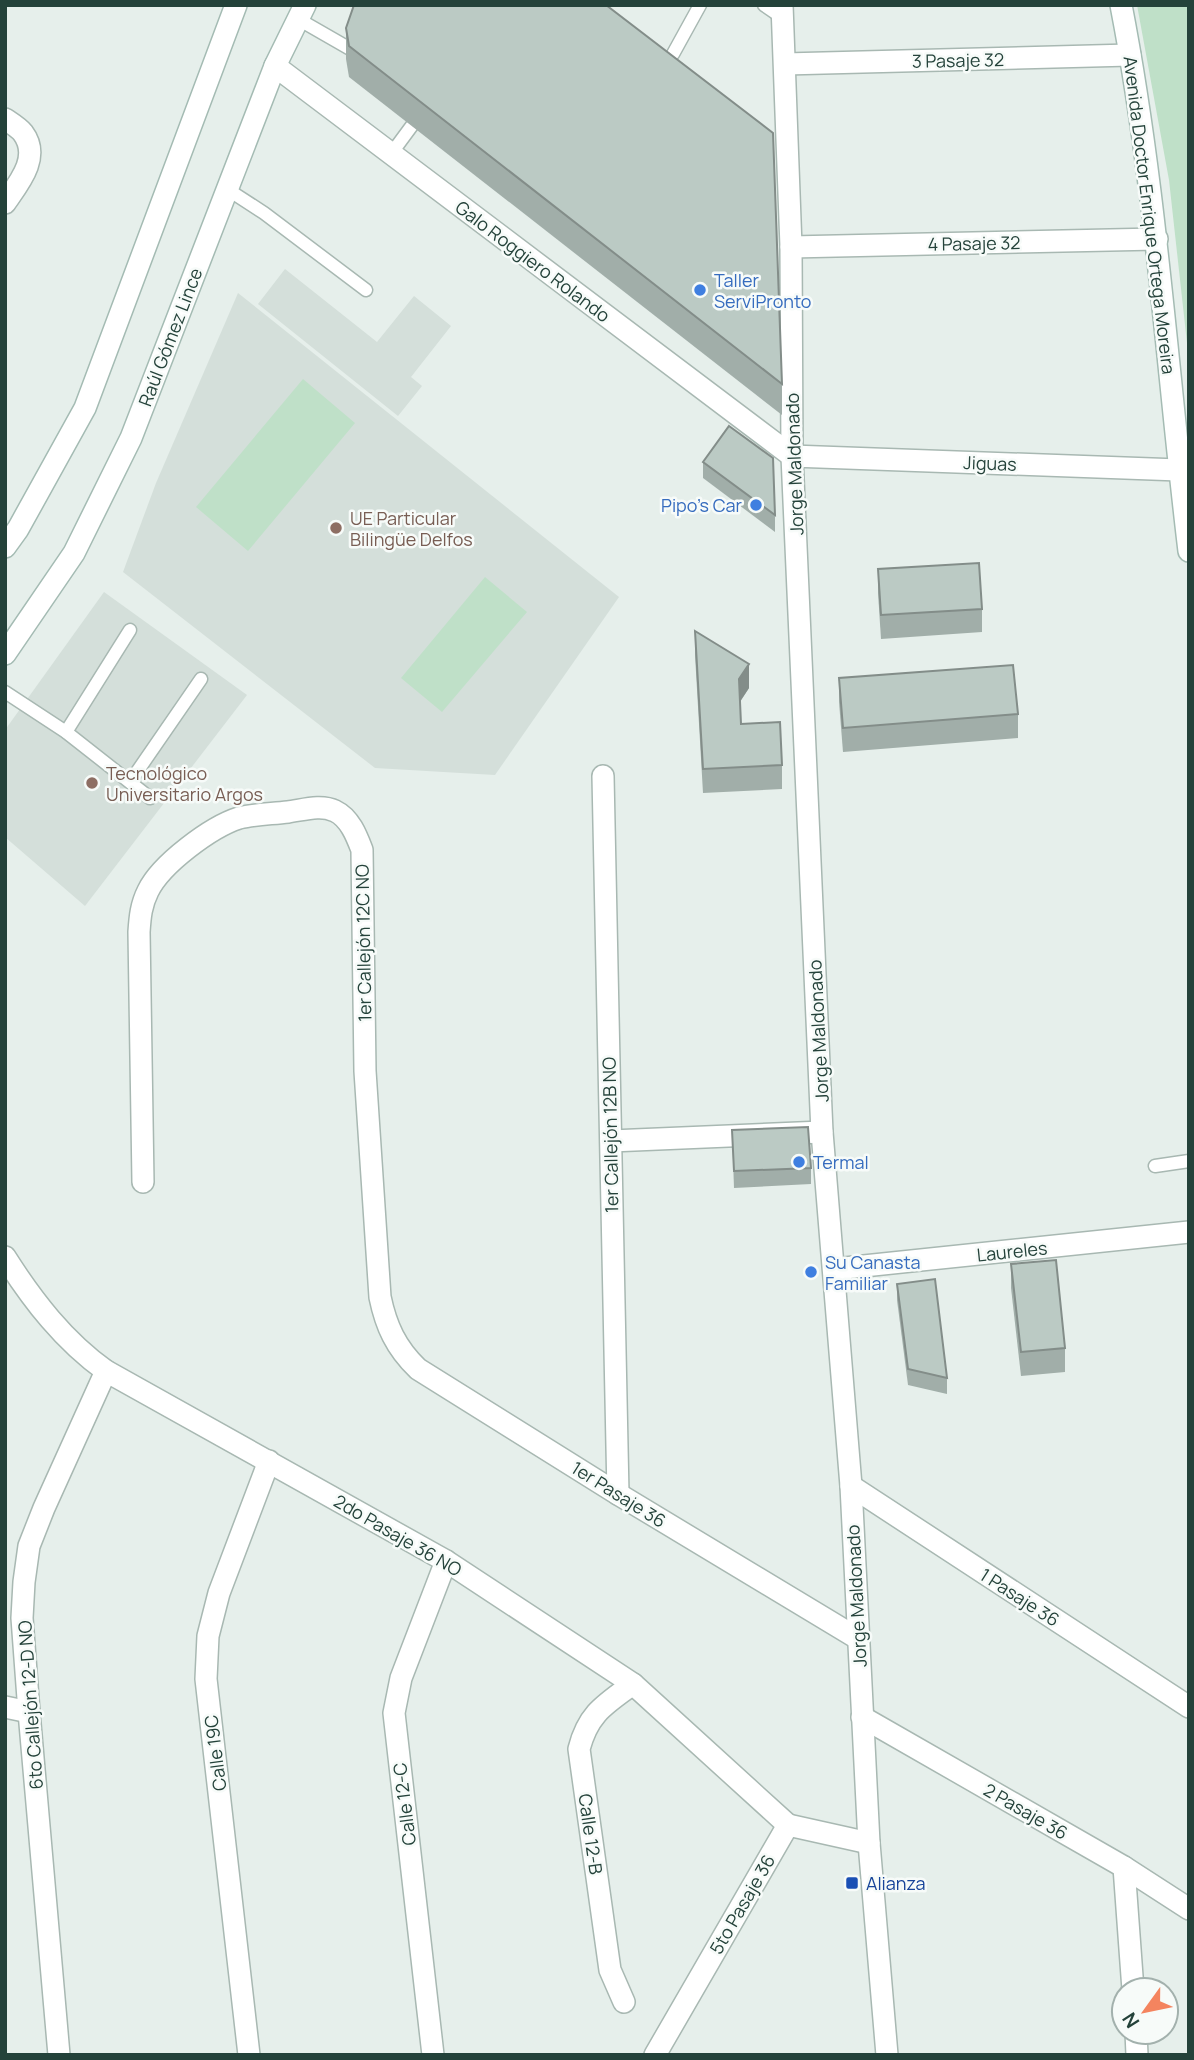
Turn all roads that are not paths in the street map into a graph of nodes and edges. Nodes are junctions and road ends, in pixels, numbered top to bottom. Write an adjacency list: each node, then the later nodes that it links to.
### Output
1 (236, 5): 22 (street)
2 (700, 5): 7 (lane)
3 (764, 5): 6 (lane)
4 (1121, 5): 8 (street, Avenida Doctor Enrique Ortega Moreira)
5 (302, 12): 9 (lane); 11 (street, Raúl Gómez Lince)
6 (783, 12): 10 (street, Jorge Maldonado)
7 (673, 54)
8 (1130, 55): 10 (street, 3 Pasaje 32); 17 (street, Avenida Doctor Enrique Ortega Moreira)
9 (370, 60)
10 (785, 64): 18 (street, Jorge Maldonado)
11 (275, 66): 14 (street, Galo Roggiero Rolando); 15 (street, Raúl Gómez Lince)
12 (427, 105): 14 (lane)
13 (5, 119): 16 (street)
14 (391, 154): 20 (street, Galo Roggiero Rolando)
15 (227, 189): 19 (lane); 25 (street, Raúl Gómez Lince)
16 (5, 203)
17 (1157, 239): 18 (street, 4 Pasaje 32); 21 (street, Avenida Doctor Enrique Ortega Moreira)
18 (791, 247): 20 (street, Jorge Maldonado)
19 (366, 290)
20 (792, 456): 21 (street, Jiguas); 32 (street, Jorge Maldonado)
21 (1184, 470): 23 (street, Avenida Doctor Enrique Ortega Moreira)
22 (5, 547)
23 (1189, 551)
24 (130, 630): 28 (lane)
25 (5, 654)
26 (201, 679): 30 (lane)
27 (5, 692): 28 (lane)
28 (66, 732): 30 (lane)
29 (603, 776): 33 (street, 1er Callejón 12B NO)
30 (130, 782): 31 (lane)
31 (150, 798)
32 (822, 1132): 33 (street); 39 (street, Jorge Maldonado)
33 (611, 1141): 44 (street, 1er Callejón 12B NO)
34 (1189, 1161): 35 (lane)
35 (1155, 1166)
36 (143, 1182): 40 (street, 1er Callejón 12C NO)
37 (1189, 1232): 39 (street, Laureles)
38 (5, 1257): 41 (street, 2do Pasaje 36 NO)
39 (835, 1269): 43 (street, Jorge Maldonado)
40 (393, 1337): 44 (street, 1er Pasaje 36)
41 (106, 1371): 42 (street, 2do Pasaje 36 NO); 50 (street, 6to Callejón 12-D NO)
42 (269, 1461): 45 (street, 2do Pasaje 36 NO); 60 (street, Calle 19C)
43 (851, 1486): 46 (street, Jorge Maldonado); 49 (street, 1 Pasaje 36)
44 (618, 1494): 46 (street, 1er Pasaje 36)
45 (446, 1561): 47 (street, 2do Pasaje 36 NO); 61 (street, Calle 12-C)
46 (857, 1638): 51 (street, Jorge Maldonado)
47 (633, 1685): 52 (street, 2do Pasaje 36 NO); 57 (street, Calle 12-B)
48 (5, 1707): 50 (street)
49 (1189, 1707)
50 (29, 1712): 59 (street, 6to Callejón 12-D NO)
51 (862, 1717): 53 (street, Jorge Maldonado); 54 (street, 2 Pasaje 36)
52 (788, 1825): 53 (street); 58 (street, 5to Pasaje 36)
53 (869, 1843): 62 (street, Jorge Maldonado)
54 (1124, 1867): 55 (street, 2 Pasaje 36); 56 (street)
55 (1189, 1909)
56 (1132, 1976)
57 (624, 2002)
58 (660, 2049)
59 (59, 2055)
60 (249, 2055)
61 (433, 2055)
62 (887, 2055)

